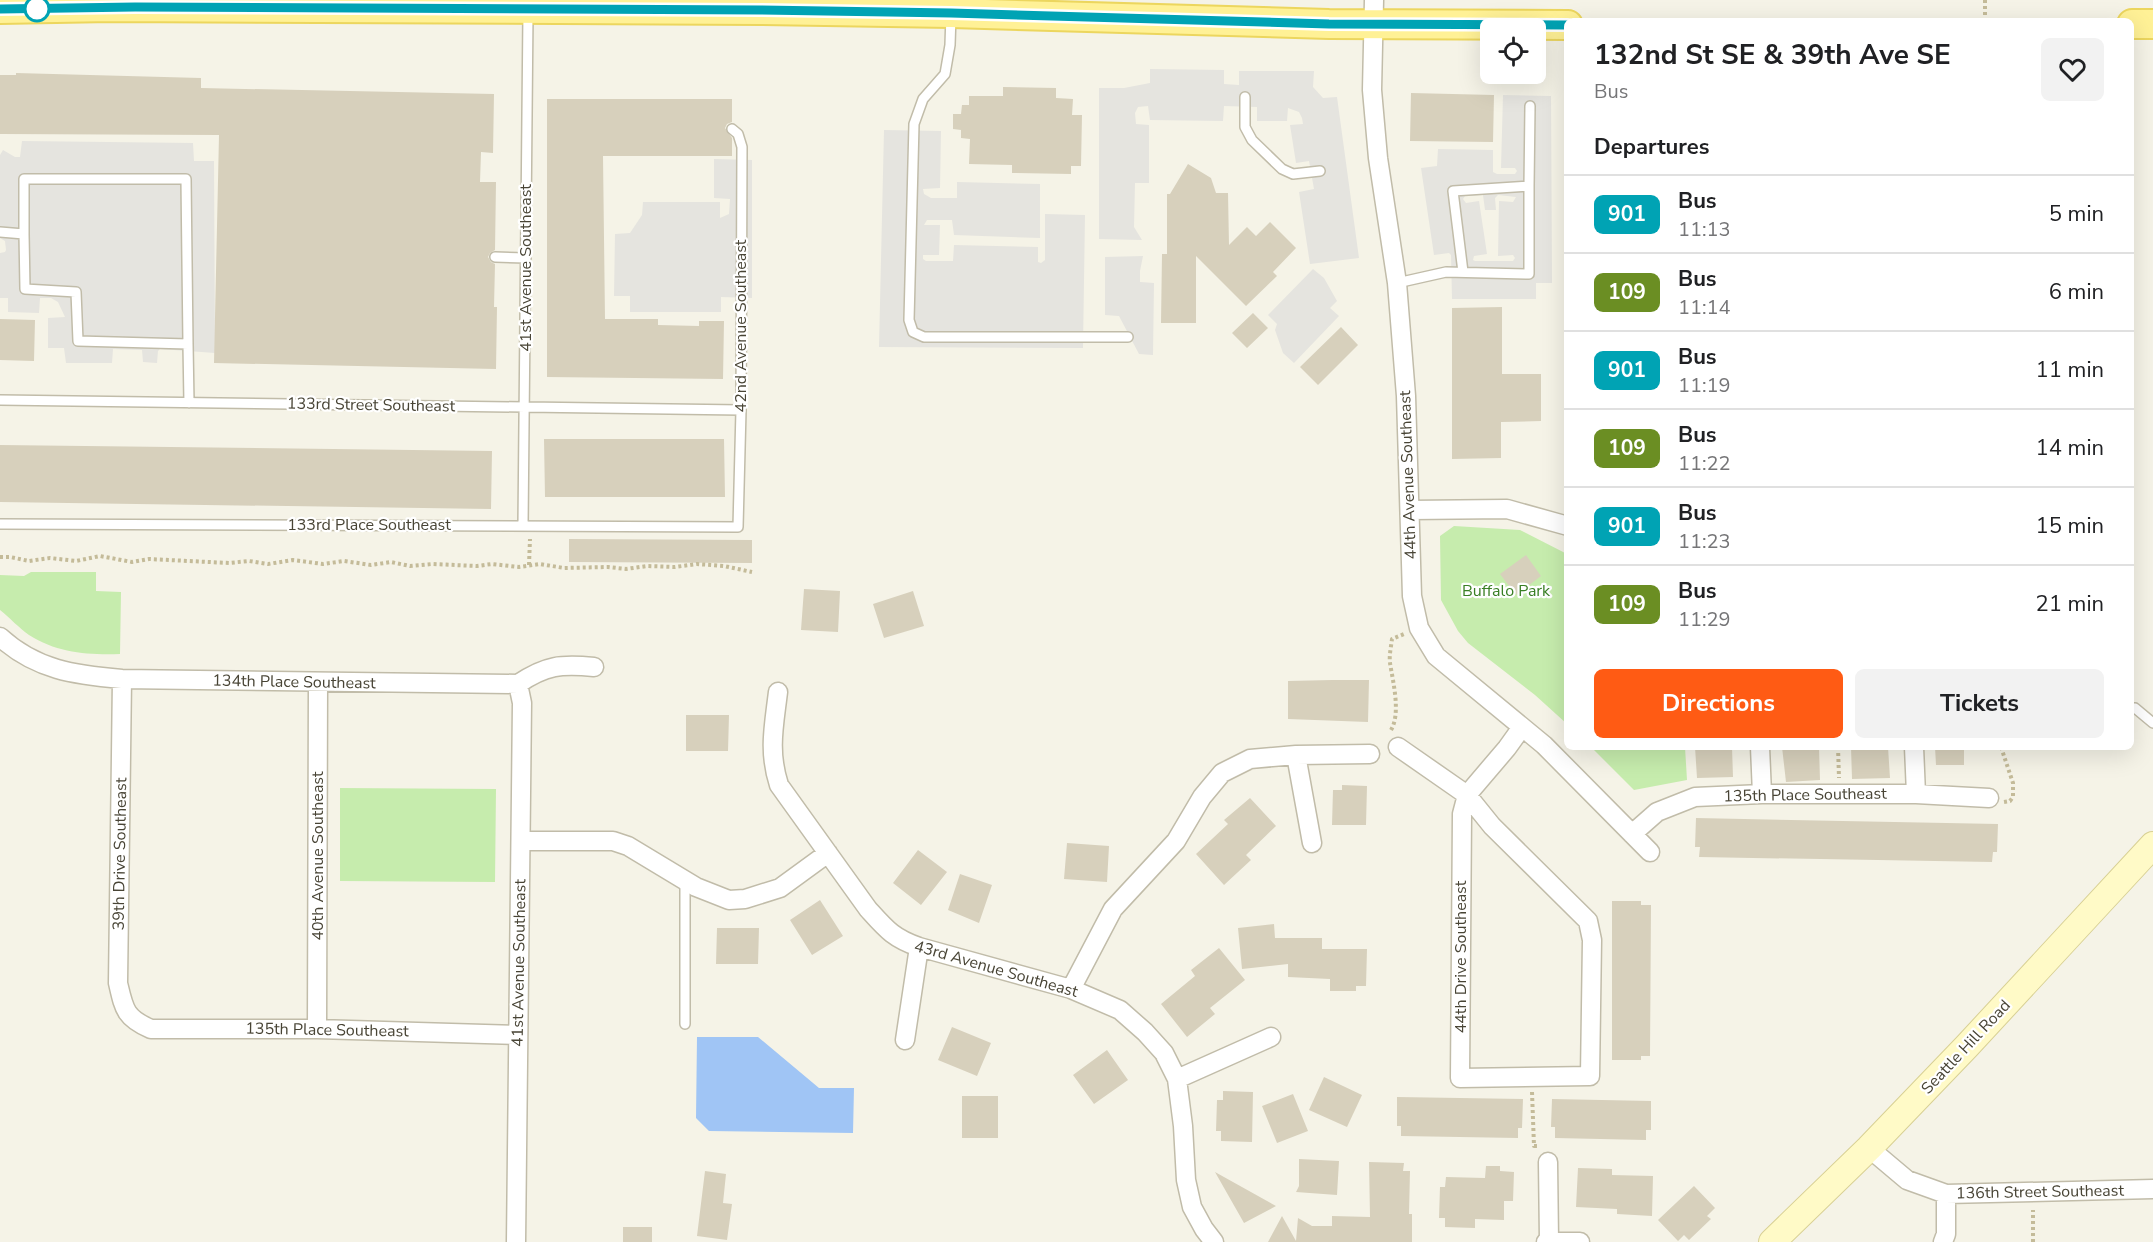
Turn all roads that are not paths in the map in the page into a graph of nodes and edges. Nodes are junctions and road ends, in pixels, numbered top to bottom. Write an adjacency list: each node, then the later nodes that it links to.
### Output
1 (440, 4): 2 (main road); 6 (main road)
2 (533, 5): 3 (main road); 19 (lane, 41st Avenue Southeast)
3 (625, 5): 4 (main road)
4 (761, 5): 5 (main road)
5 (951, 6): 7 (main road); 22 (lane)
6 (0, 9)
7 (1374, 12): 10 (main road); 21 (street, 44th Avenue Southeast)
8 (2134, 24): 9 (main road)
9 (2153, 24)
10 (1564, 25)
11 (1245, 97): 14 (lane)
12 (1530, 106): 15 (lane)
13 (732, 129): 27 (lane, 42nd Avenue Southeast)
14 (1320, 171)
15 (1529, 186): 20 (lane); 20 (lane)
16 (0, 232): 17 (lane)
17 (24, 234): 23 (lane); 23 (lane)
18 (495, 257): 19 (lane)
19 (526, 258): 26 (lane, 41st Avenue Southeast)
20 (1463, 272): 21 (lane)
21 (1397, 284): 28 (street, 44th Avenue Southeast)
22 (1128, 337)
23 (188, 344): 25 (lane)
24 (0, 400): 25 (lane, 133rd Street Southeast)
25 (189, 403): 26 (lane, 133rd Street Southeast)
26 (525, 407): 27 (lane, 133rd Street Southeast); 31 (lane, 41st Avenue Southeast)
27 (741, 410): 32 (lane, 42nd Avenue Southeast)
28 (1410, 510): 30 (street); 41 (street, 44th Avenue Southeast)
29 (0, 524): 31 (lane, 133rd Place Southeast)
30 (1564, 525)
31 (523, 526): 32 (lane, 133rd Place Southeast)
32 (738, 527)
33 (0, 638): 35 (street, 134th Place Southeast)
34 (594, 667): 37 (street)
35 (122, 679): 36 (street, 134th Place Southeast); 60 (street, 39th Drive Southeast)
36 (318, 682): 37 (street, 134th Place Southeast); 62 (street, 40th Avenue Southeast)
37 (518, 684): 52 (street, 41st Avenue Southeast)
38 (778, 692): 56 (street, 43rd Avenue Southeast)
39 (2135, 708): 40 (lane)
40 (2153, 723)
41 (1522, 727): 49 (street); 51 (street, 44th Avenue Southeast)
42 (1394, 740): 49 (street)
43 (1760, 750): 47 (street)
44 (1914, 750): 48 (street)
45 (1370, 754): 46 (street)
46 (1296, 755): 53 (street); 59 (street)
47 (1762, 794): 48 (street, 135th Place Southeast); 51 (street, 135th Place Southeast)
48 (1916, 794): 50 (street, 135th Place Southeast)
49 (1467, 795): 49 (street, 44th Drive Southeast)
50 (1989, 798)
51 (1632, 834): 55 (street, 44th Avenue Southeast)
52 (521, 841): 57 (street); 63 (street, 41st Avenue Southeast)
53 (1312, 843)
54 (2153, 845): 67 (main road, Seattle Hill Road)
55 (1650, 852)
56 (828, 853): 57 (street); 58 (street, 43rd Avenue Southeast)
57 (685, 881): 61 (lane)
58 (919, 947): 59 (street, 43rd Avenue Southeast); 65 (street)
59 (1071, 989): 66 (street, 43rd Avenue Southeast)
60 (136, 1023): 62 (street, 135th Place Southeast)
61 (685, 1024)
62 (317, 1029): 63 (street, 135th Place Southeast)
63 (518, 1035): 72 (street, 41st Avenue Southeast)
64 (1271, 1037): 66 (street)
65 (905, 1040)
66 (1177, 1079): 73 (street, 43rd Avenue Southeast)
67 (1869, 1148): 70 (street, 136th Street Southeast); 75 (main road, Seattle Hill Road)
68 (1548, 1154): 71 (street)
69 (2153, 1189): 70 (street, 136th Street Southeast)
70 (1946, 1194): 76 (street)
71 (1547, 1241): 74 (street)
72 (516, 1242)
73 (1214, 1242)
74 (1580, 1242)
75 (1772, 1242)
76 (1943, 1242)

